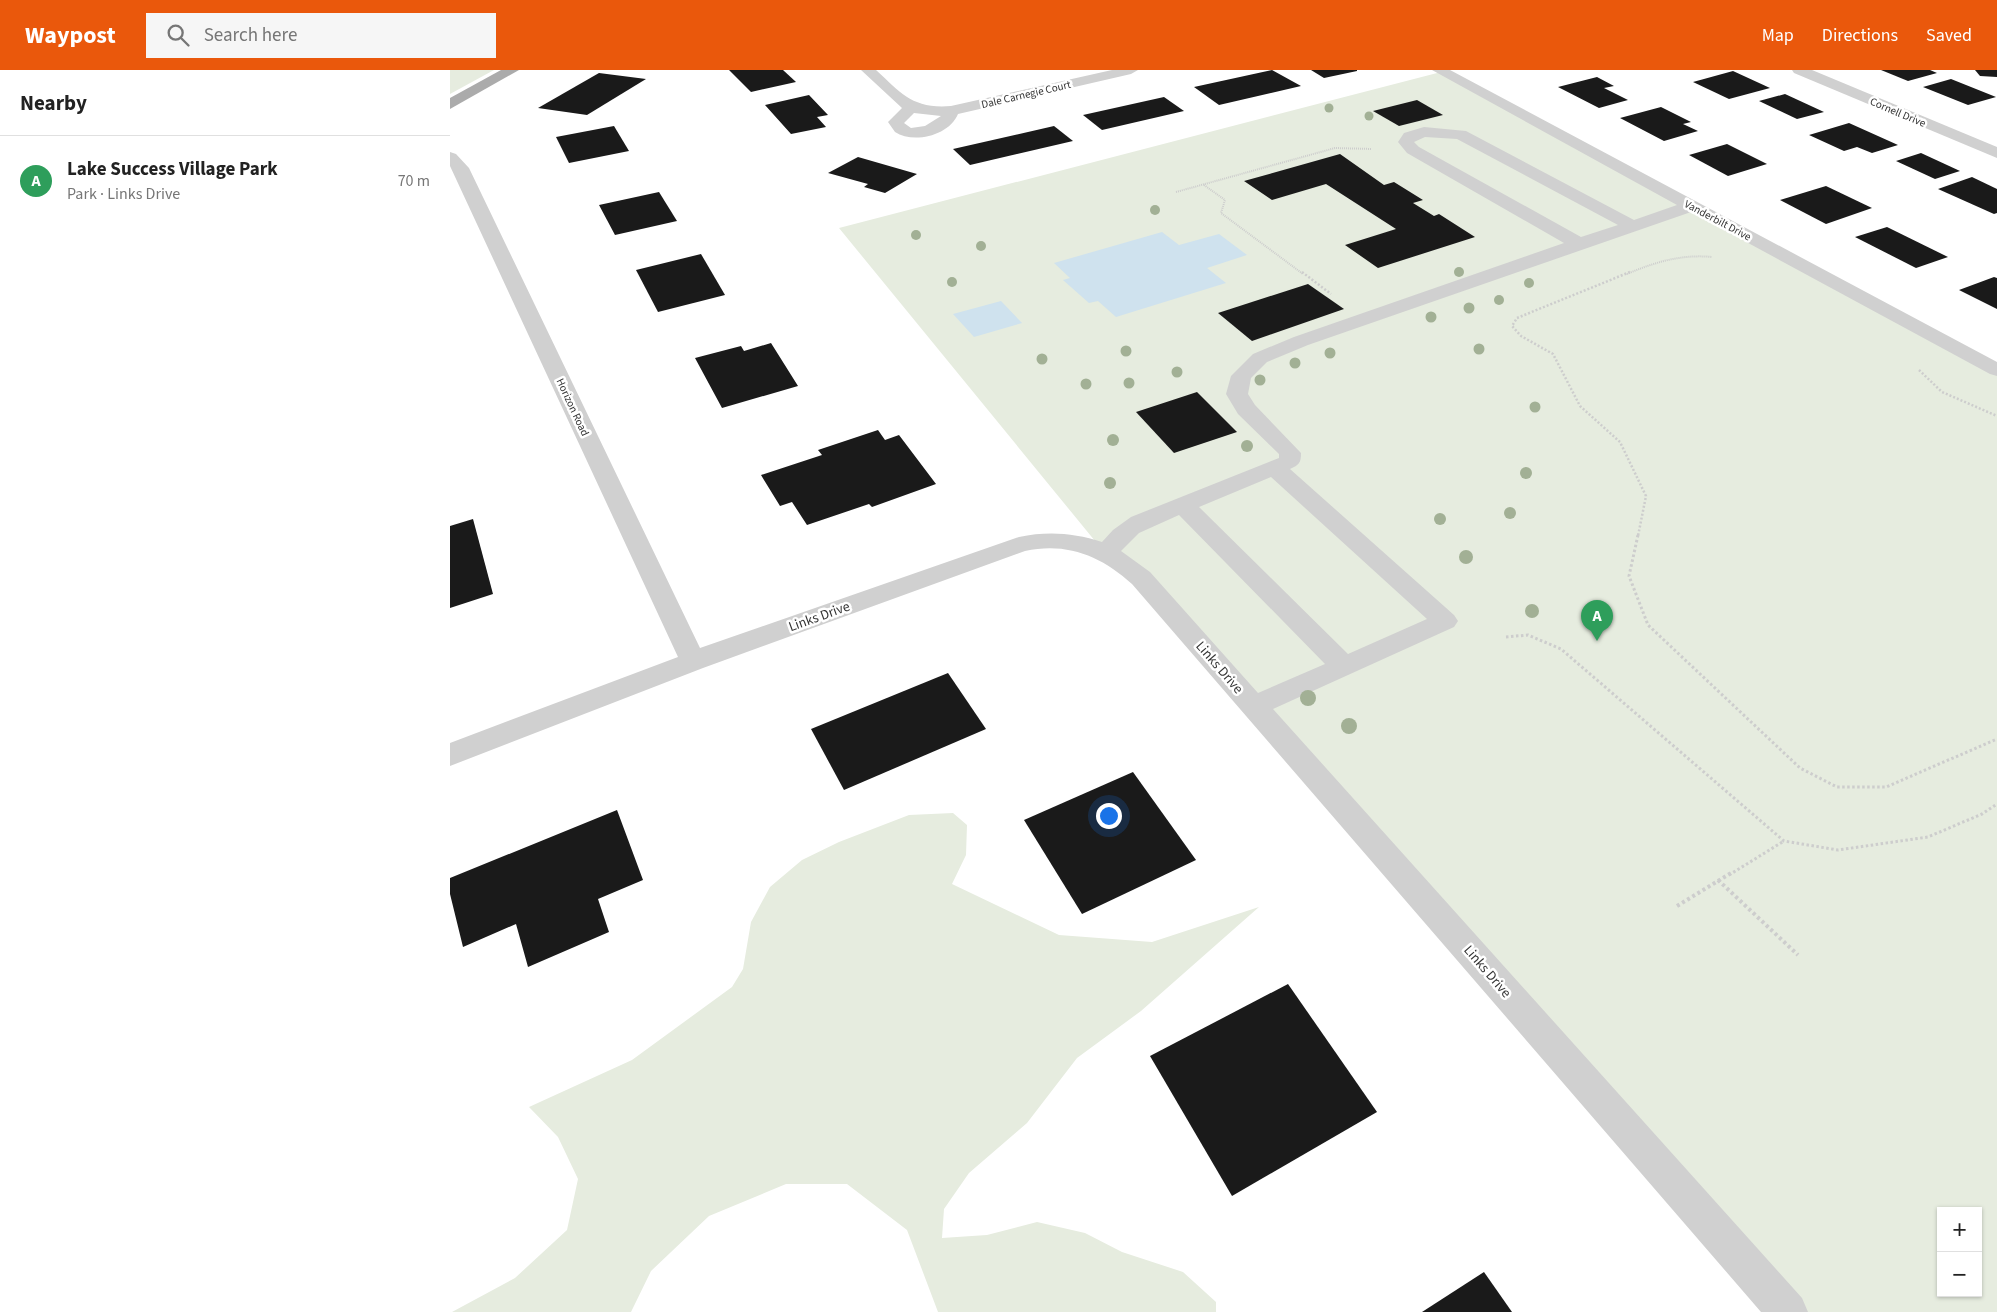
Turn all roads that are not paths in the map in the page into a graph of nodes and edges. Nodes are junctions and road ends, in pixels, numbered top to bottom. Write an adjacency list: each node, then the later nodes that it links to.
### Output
1 (512, 70): 6 (main road)
2 (868, 70): 7 (street)
3 (1130, 70): 8 (street, Dale Carnegie Court)
4 (1439, 70): 11 (street, Vanderbilt Drive)
5 (1799, 70): 9 (street, Cornell Drive)
6 (450, 104)
7 (910, 108): 8 (street, Dale Carnegie Court); 8 (street)
8 (951, 111)
9 (1994, 150)
10 (450, 157): 18 (street, Horizon Road)
11 (1692, 206): 12 (street); 14 (street, Vanderbilt Drive)
12 (1633, 226): 13 (street); 13 (street)
13 (1579, 244): 15 (street)
14 (1997, 370)
15 (1276, 469): 16 (street); 19 (street)
16 (1183, 504): 17 (street); 19 (street)
17 (1106, 554): 18 (street, Links Drive); 20 (street, Links Drive)
18 (692, 661): 21 (street, Links Drive)
19 (1344, 667): 20 (street)
20 (1254, 706): 22 (street, Links Drive)
21 (450, 755)
22 (1788, 1312)

